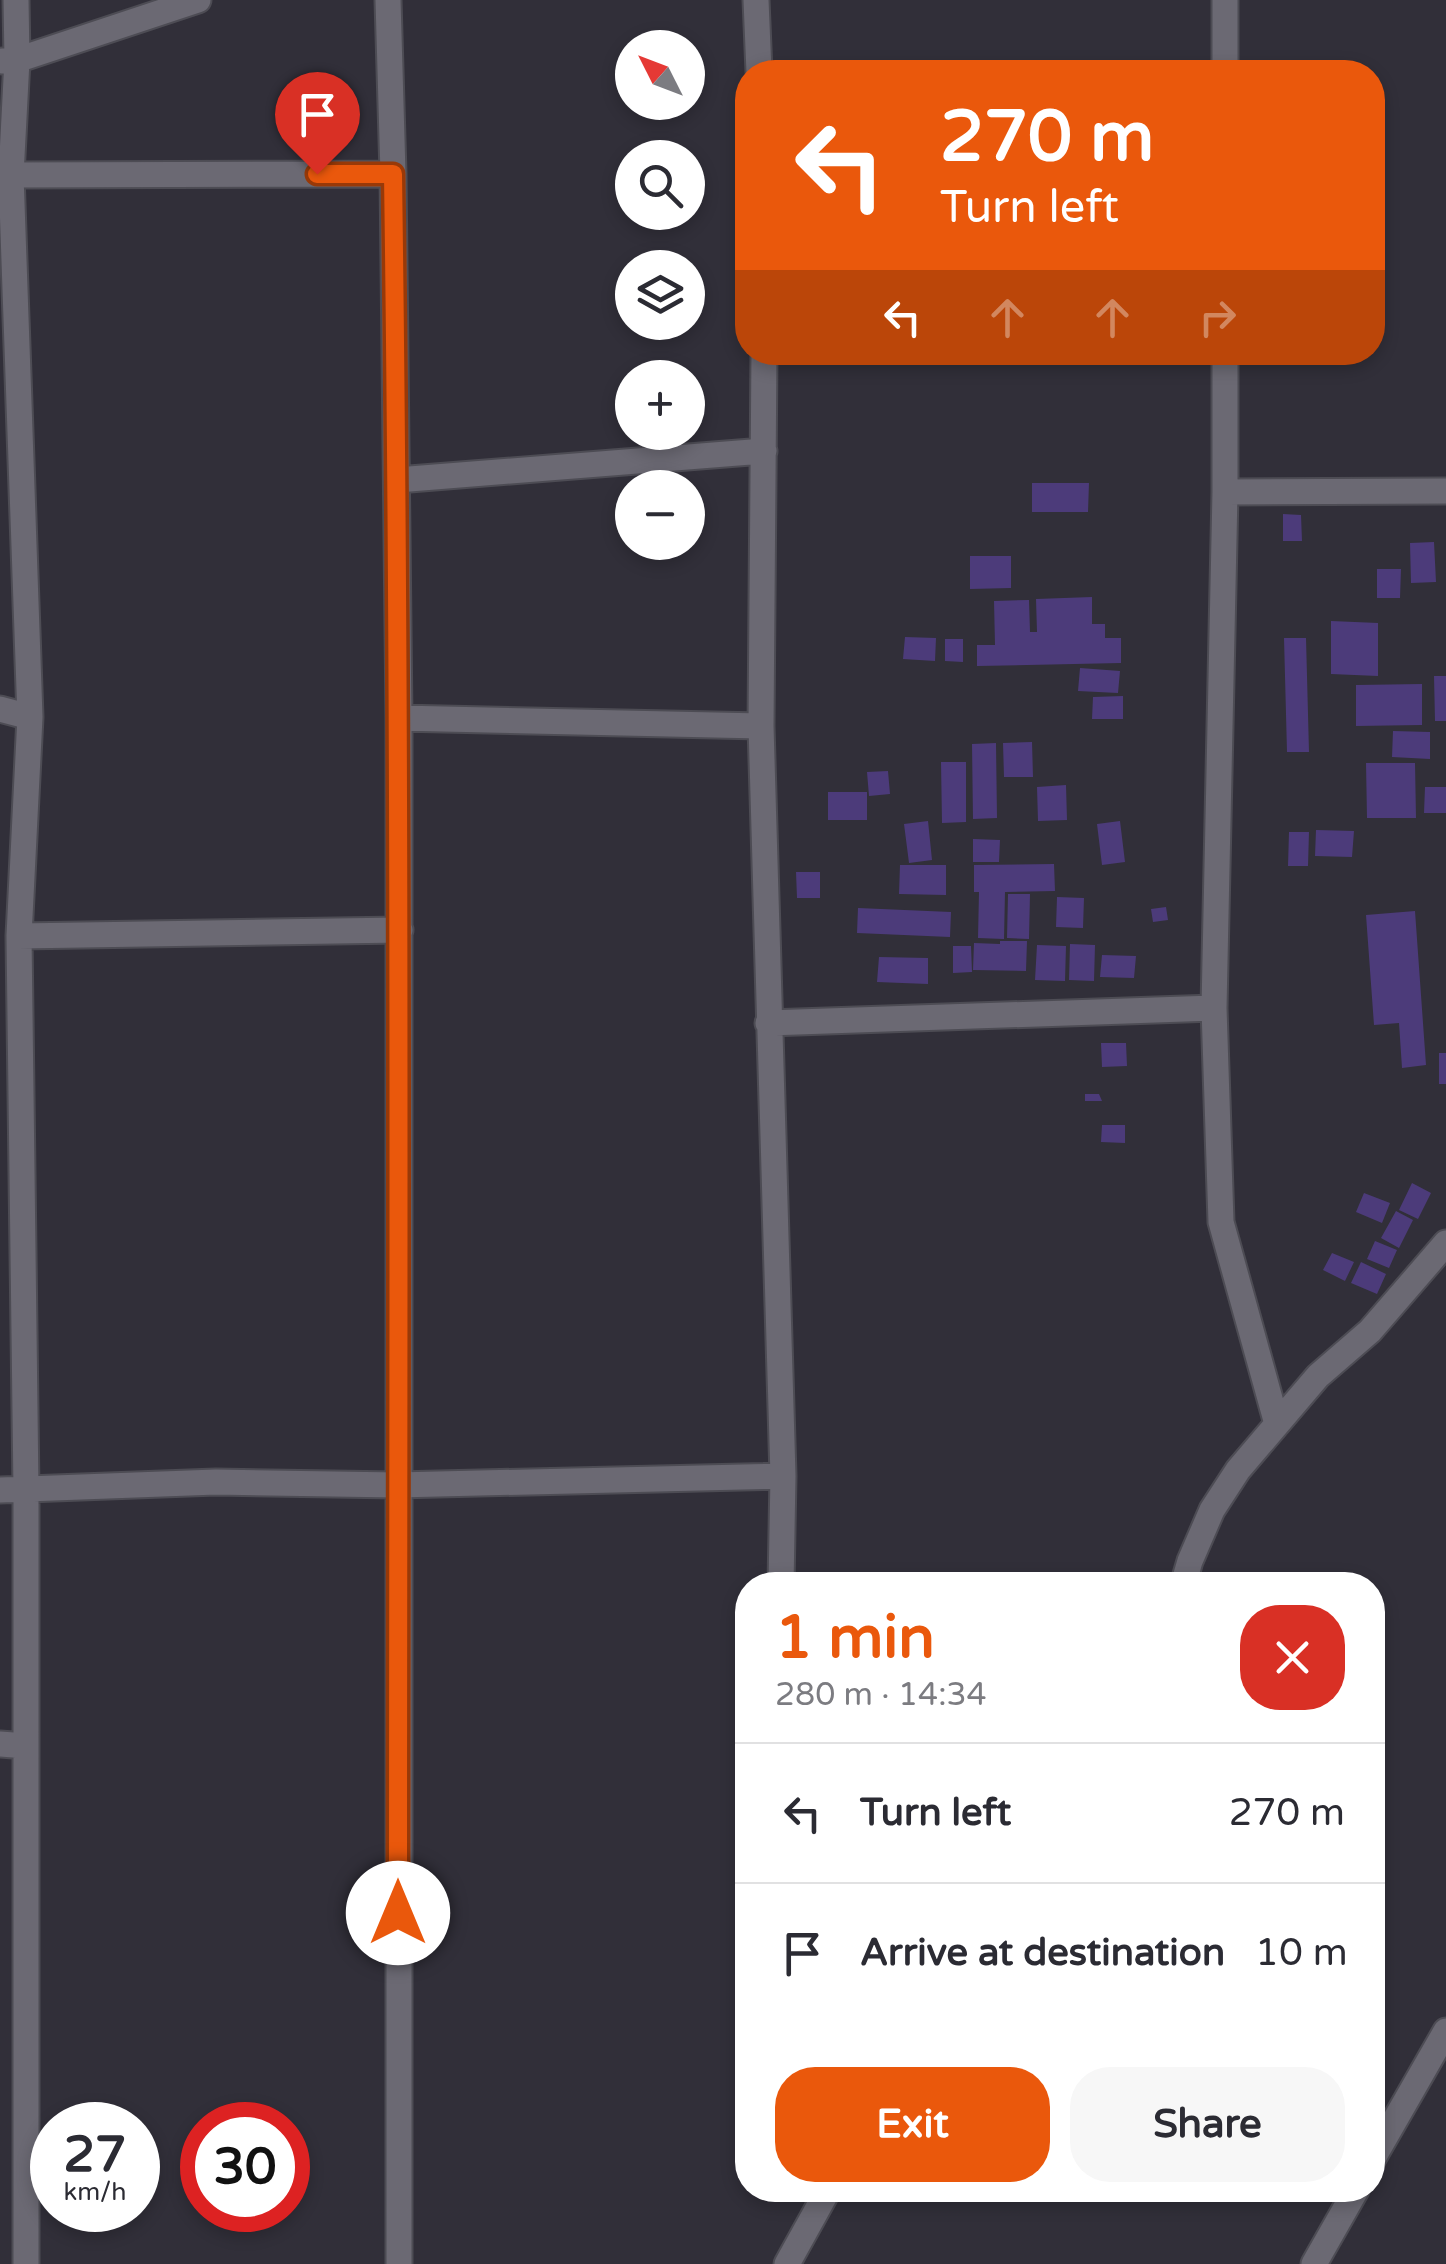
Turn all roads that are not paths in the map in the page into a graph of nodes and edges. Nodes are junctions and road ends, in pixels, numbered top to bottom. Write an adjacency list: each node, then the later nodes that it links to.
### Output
1 (16, 0): 8 (street)
2 (198, 0): 8 (street)
3 (388, 0): 9 (street)
4 (756, 0): 6 (street)
5 (1225, 0): 7 (street)
6 (758, 60)
7 (1224, 60)
8 (8, 61): 10 (street)
9 (393, 174): 10 (street); 14 (street)
10 (11, 175): 18 (street)
11 (764, 365): 13 (street)
12 (1225, 365): 16 (street)
13 (764, 451): 14 (street); 20 (street)
14 (397, 480): 19 (street)
15 (1446, 491): 16 (street)
16 (1225, 492): 23 (street)
17 (0, 709): 18 (street)
18 (30, 717): 22 (street)
19 (399, 718): 20 (street); 21 (street)
20 (761, 726): 24 (street)
21 (400, 930): 22 (street); 28 (street)
22 (19, 936): 29 (street)
23 (1214, 1008): 24 (street); 26 (street)
24 (768, 1023): 27 (street)
25 (1446, 1243): 26 (street)
26 (1276, 1424): 31 (street)
27 (783, 1476): 28 (street); 30 (street)
28 (397, 1485): 29 (street); 38 (street)
29 (13, 1490): 32 (street)
30 (781, 1572)
31 (1187, 1572)
32 (13, 1745): 37 (street)
33 (1446, 2031): 34 (street)
34 (1385, 2137)
35 (821, 2202): 39 (street)
36 (1349, 2202): 40 (street)
37 (26, 2264)
38 (399, 2264)
39 (786, 2264)
40 (1314, 2264)

